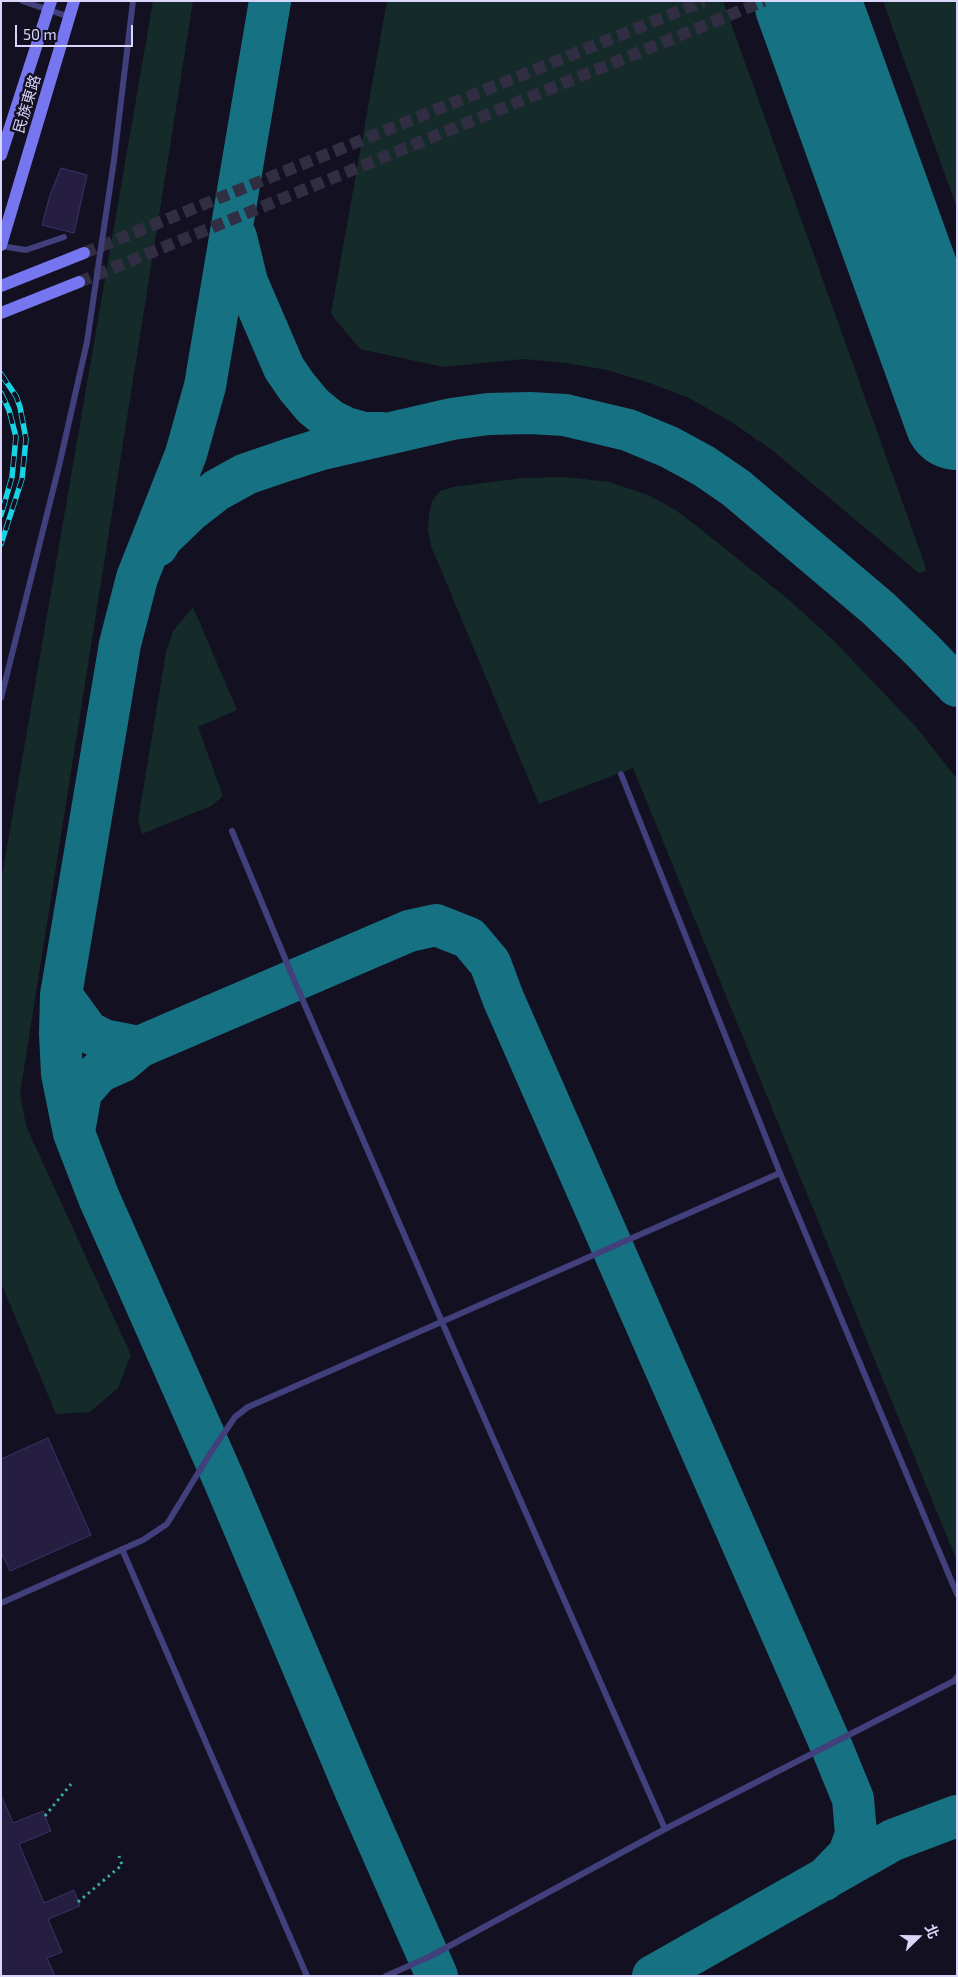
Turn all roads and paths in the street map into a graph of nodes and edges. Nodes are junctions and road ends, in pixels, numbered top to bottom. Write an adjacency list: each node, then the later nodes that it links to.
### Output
1 (22, 1): 4 (lane)
2 (74, 1): 5 (street, 民族東路)
3 (133, 1): 13 (lane)
4 (49, 6): 5 (lane); 6 (street, 民族東路)
5 (70, 18): 8 (street, 民族東路)
6 (1, 155)
7 (64, 237): 8 (lane)
8 (1, 245)
9 (84, 253): 11 (street)
10 (79, 282): 12 (street)
11 (1, 286)
12 (1, 314)
13 (1, 698)
14 (621, 774): 16 (lane)
15 (232, 831): 17 (lane)
16 (780, 1173): 17 (lane); 19 (lane)
17 (442, 1322): 18 (lane); 24 (lane)
18 (122, 1549): 20 (lane); 27 (lane)
19 (957, 1594)
20 (1, 1603)
21 (957, 1677): 24 (lane)
22 (71, 1784): 23 (path)
23 (45, 1816)
24 (665, 1829): 28 (lane)
25 (119, 1856): 26 (path)
26 (78, 1902)
27 (307, 1976)
28 (386, 1976)

